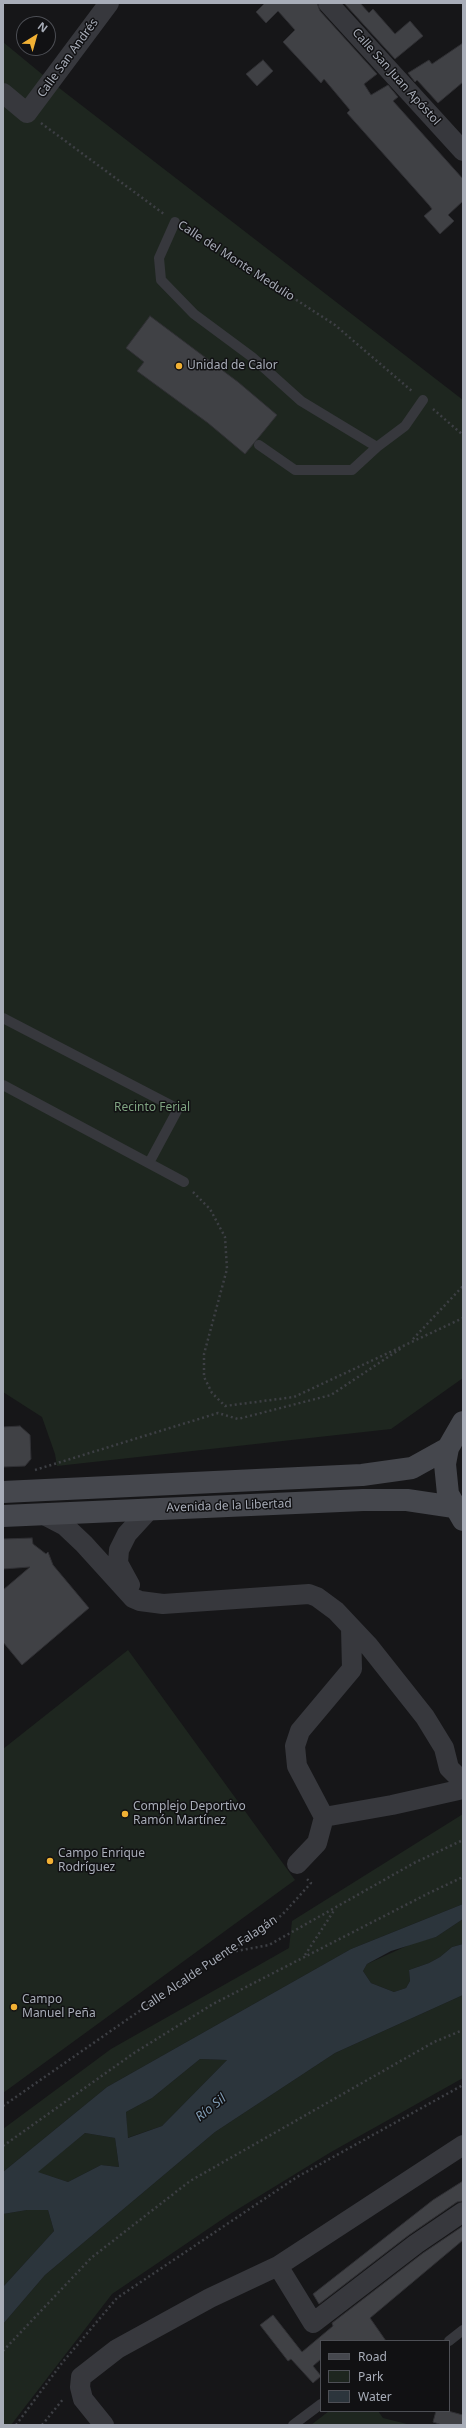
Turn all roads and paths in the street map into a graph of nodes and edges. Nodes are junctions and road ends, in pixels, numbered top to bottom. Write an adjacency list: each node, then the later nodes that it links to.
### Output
1 (109, 3): 4 (street, Calle San Andrés)
2 (328, 3): 5 (street, Calle San Juan Apóstol)
3 (3, 94): 4 (street)
4 (27, 113): 6 (path, Calle del Monte Medulio)
5 (463, 151)
6 (175, 222): 7 (path, Calle del Monte Medulio); 10 (lane)
7 (423, 400): 8 (path, Calle del Monte Medulio); 10 (lane)
8 (463, 435)
9 (259, 445): 10 (lane)
10 (377, 446)
11 (3, 1018): 13 (lane)
12 (3, 1085): 13 (lane)
13 (148, 1163): 14 (lane)
14 (184, 1182): 17 (path)
15 (463, 1286): 17 (path)
16 (463, 1318): 17 (path)
17 (411, 1342): 20 (path)
18 (463, 1422): 19 (main road)
19 (448, 1448): 21 (main road, Avenida de la Libertad); 23 (main road)
20 (27, 1473)
21 (3, 1492)
22 (149, 1510): 23 (main road, Avenida de la Libertad); 24 (main road, Avenida de la Libertad); 26 (street)
23 (458, 1513)
24 (42, 1514): 25 (main road, Avenida de la Libertad); 26 (street)
25 (3, 1516)
26 (158, 1604): 27 (street)
27 (351, 1628): 28 (street); 29 (street)
28 (382, 1663): 29 (street); 30 (street)
29 (352, 1665): 34 (street)
30 (447, 1759): 31 (street); 33 (street)
31 (463, 1777)
32 (463, 1789): 33 (street)
33 (416, 1799): 34 (street)
34 (324, 1817): 36 (street)
35 (463, 1840): 38 (path)
36 (297, 1864): 39 (path, Calle Alcalde Puente Falagán)
37 (463, 1877): 40 (path)
38 (335, 1909): 39 (path); 40 (path)
39 (229, 1952): 43 (path, Calle Alcalde Puente Falagán)
40 (304, 1957): 45 (path)
41 (463, 2030): 50 (path)
42 (463, 2085): 53 (path)
43 (3, 2106)
44 (463, 2145): 47 (street)
45 (3, 2146)
46 (463, 2212): 47 (street)
47 (278, 2266): 51 (street)
48 (463, 2330): 49 (lane)
49 (450, 2340)
50 (3, 2351)
51 (81, 2377): 54 (path); 55 (street)
52 (320, 2405): 56 (lane)
53 (16, 2425)
54 (42, 2425)
55 (104, 2425)
56 (293, 2425)

